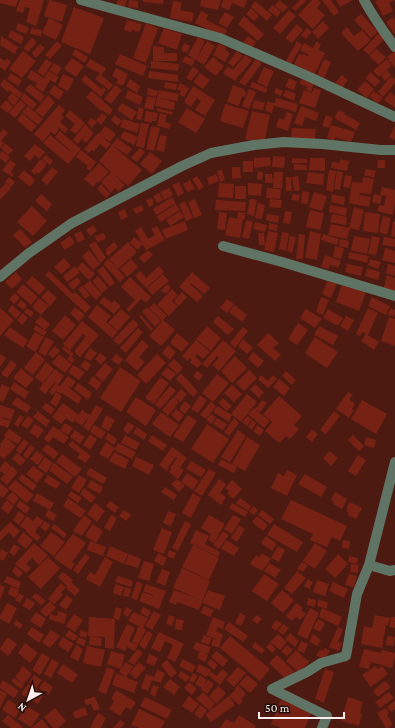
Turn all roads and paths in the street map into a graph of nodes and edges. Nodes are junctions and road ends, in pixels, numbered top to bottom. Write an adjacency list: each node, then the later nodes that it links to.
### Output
1 (81, 0): 4 (street)
2 (364, 0): 3 (street)
3 (395, 47)
4 (395, 117)
5 (395, 150): 7 (street)
6 (223, 246): 8 (street)
7 (0, 277)
8 (395, 296)
9 (395, 462): 10 (street)
10 (369, 565): 11 (street); 12 (street)
11 (395, 570)
12 (322, 728)

